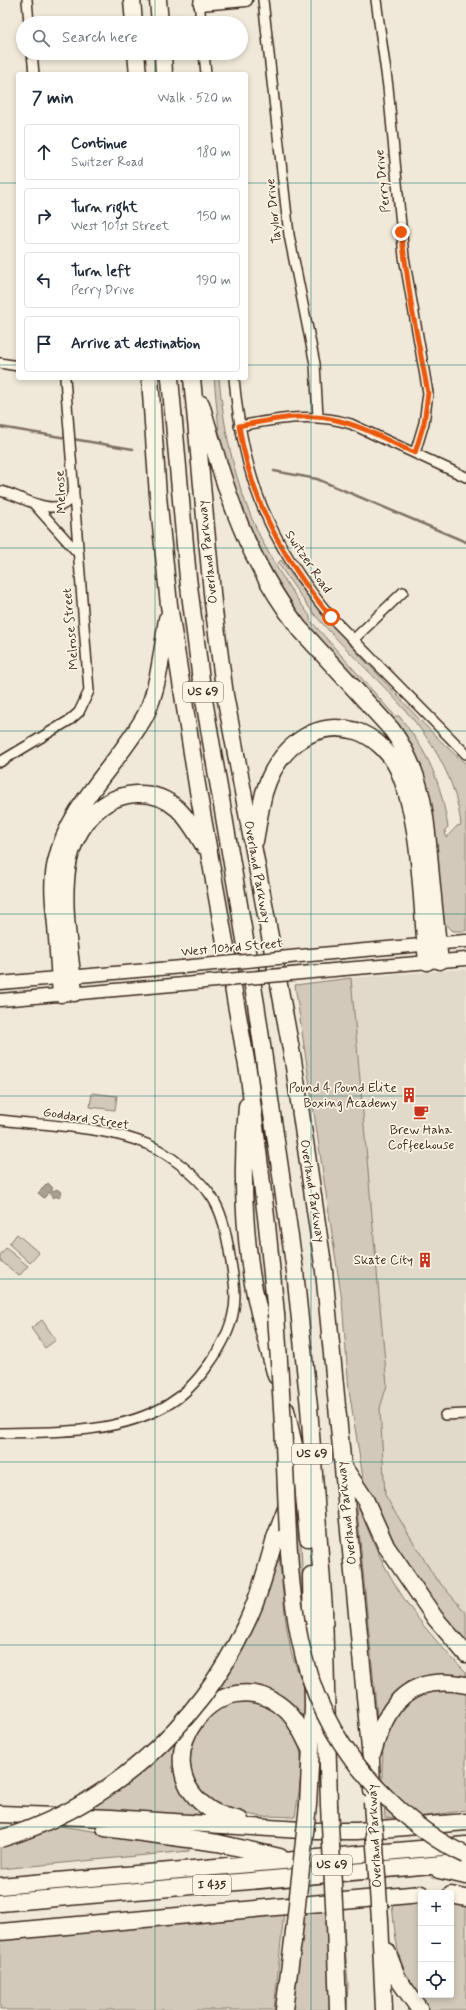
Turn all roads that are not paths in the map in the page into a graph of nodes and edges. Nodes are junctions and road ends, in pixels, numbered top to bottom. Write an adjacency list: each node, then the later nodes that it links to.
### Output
1 (27, 0): 8 (street)
2 (132, 0): 9 (highway)
3 (158, 0): 10 (highway)
4 (246, 0): 7 (main road)
5 (263, 0): 28 (street, Taylor Drive)
6 (376, 0): 30 (street, Perry Drive)
7 (199, 2): 11 (street)
8 (28, 16)
9 (133, 16)
10 (159, 16)
11 (200, 16)
12 (33, 60): 16 (street)
13 (137, 60): 17 (highway)
14 (163, 60): 18 (highway)
15 (205, 60): 19 (street)
16 (34, 72)
17 (138, 72)
18 (164, 72)
19 (206, 72)
20 (0, 364): 21 (street)
21 (16, 366)
22 (65, 380): 32 (street, Melrose)
23 (150, 380): 37 (highway)
24 (170, 380): 82 (highway, Overland Parkway / US 69, bridge)
25 (193, 380): 41 (highway, Overland Parkway / US 69)
26 (194, 380): 44 (highway)
27 (234, 380): 29 (street, Switzer Road)
28 (318, 417): 29 (street); 30 (street)
29 (239, 426): 38 (street, Switzer Road)
30 (415, 453): 31 (street)
31 (466, 477)
32 (74, 488): 34 (street); 35 (street, Melrose)
33 (0, 491): 34 (street)
34 (34, 504): 35 (street)
35 (77, 552): 40 (street, Melrose Street)
36 (403, 592): 38 (street)
37 (169, 605): 42 (highway); 47 (highway)
38 (353, 640): 39 (street, Switzer Road)
39 (466, 754)
40 (0, 762)
41 (253, 850): 44 (highway); 56 (highway, Overland Parkway / US 69)
42 (209, 854): 47 (highway); 51 (highway)
43 (466, 941): 44 (main road, West 103rd Street)
44 (432, 945): 46 (highway); 47 (main road, West 103rd Street, bridge)
45 (466, 959): 46 (main road)
46 (434, 962): 49 (main road, bridge)
47 (66, 977): 48 (main road, West 103rd Street); 49 (highway)
48 (0, 983)
49 (68, 994): 50 (main road)
50 (0, 1000)
51 (249, 1077): 57 (highway, bridge); 60 (highway)
52 (0, 1120): 55 (street, Goddard Street)
53 (466, 1414): 54 (street)
54 (445, 1416)
55 (0, 1433)
56 (342, 1464): 58 (highway); 61 (highway, Overland Parkway / US 69)
57 (287, 1506): 68 (highway, bridge); 70 (highway, bridge)
58 (466, 1654)
59 (466, 1684): 61 (highway)
60 (311, 1752): 67 (highway); 83 (highway, bridge)
61 (371, 1759): 81 (highway, Overland Parkway / US 69, bridge)
62 (0, 1814): 64 (highway)
63 (466, 1815): 66 (highway)
64 (45, 1816): 67 (highway); 71 (highway)
65 (466, 1822): 66 (highway)
66 (443, 1824): 67 (highway)
67 (275, 1828)
68 (0, 1839)
69 (466, 1845): 71 (highway, I 435)
70 (466, 1855)
71 (295, 1860): 75 (highway, I 435)
72 (466, 1862): 73 (highway, I 435)
73 (424, 1866): 74 (highway); 79 (highway, I 435)
74 (466, 1876)
75 (0, 1886)
76 (418, 1894): 80 (highway)
77 (454, 1895): 78 (highway)
78 (466, 1898)
79 (0, 1904)
80 (0, 1932)
81 (382, 1939): 86 (highway, Overland Parkway / US 69); 87 (highway)
82 (338, 1972): 84 (highway); 85 (highway, Overland Parkway / US 69)
83 (285, 2010)
84 (333, 2010)
85 (338, 2010)
86 (384, 2010)
87 (420, 2010)

